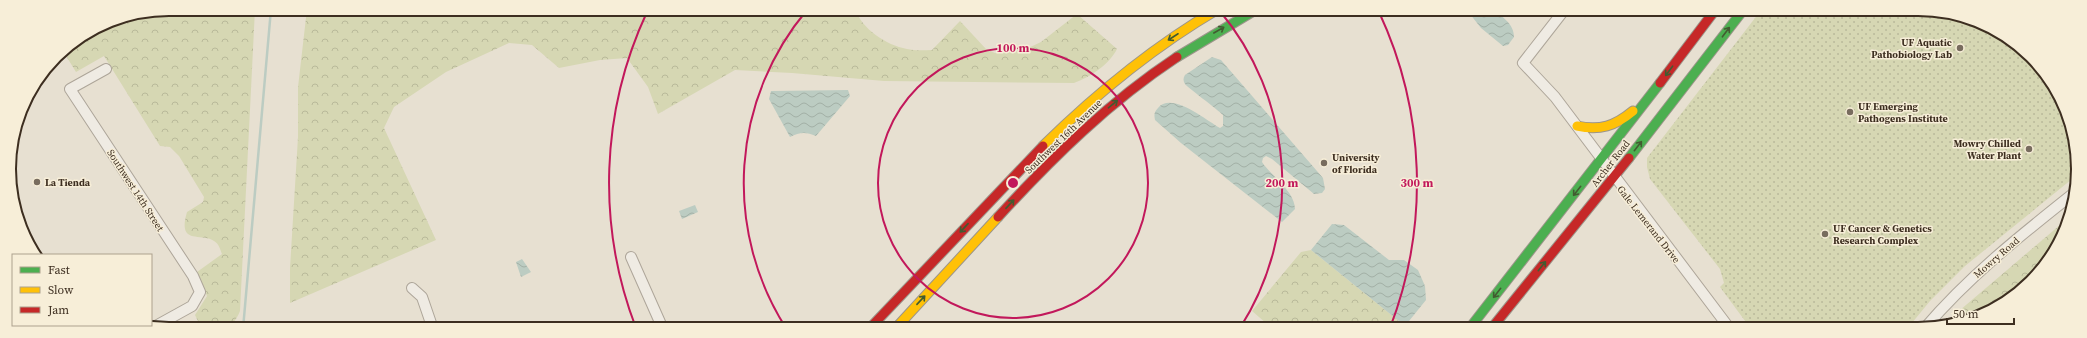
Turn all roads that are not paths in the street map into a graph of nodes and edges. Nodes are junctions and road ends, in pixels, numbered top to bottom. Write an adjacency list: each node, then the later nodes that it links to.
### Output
1 (1207, 16): 17 (main road, Southwest 16th Avenue, one-way to 17)
2 (1245, 16): 18 (main road, Southwest 16th Avenue, one-way to 2)
3 (1560, 16): 8 (street, Gale Lemerand Drive)
4 (1707, 16): 7 (main road, Archer Road, one-way to 7)
5 (1739, 16): 10 (main road, Archer Road, one-way to 5)
6 (106, 69): 14 (street, Southwest 14th Street)
7 (1653, 92): 8 (main road); 9 (main road, Archer Road)
8 (1576, 126): 9 (street, Gale Lemerand Drive)
9 (1601, 160): 10 (street, Gale Lemerand Drive); 19 (main road, Archer Road, one-way to 19)
10 (1614, 177): 20 (main road, Archer Road, one-way to 10); 21 (street, Gale Lemerand Drive)
11 (2068, 198): 22 (street, Mowry Road)
12 (631, 257): 16 (street)
13 (412, 288): 15 (street)
14 (164, 322)
15 (431, 322)
16 (660, 322)
17 (876, 322)
18 (901, 322)
19 (1474, 322)
20 (1497, 322)
21 (1725, 322)
22 (1931, 322)

